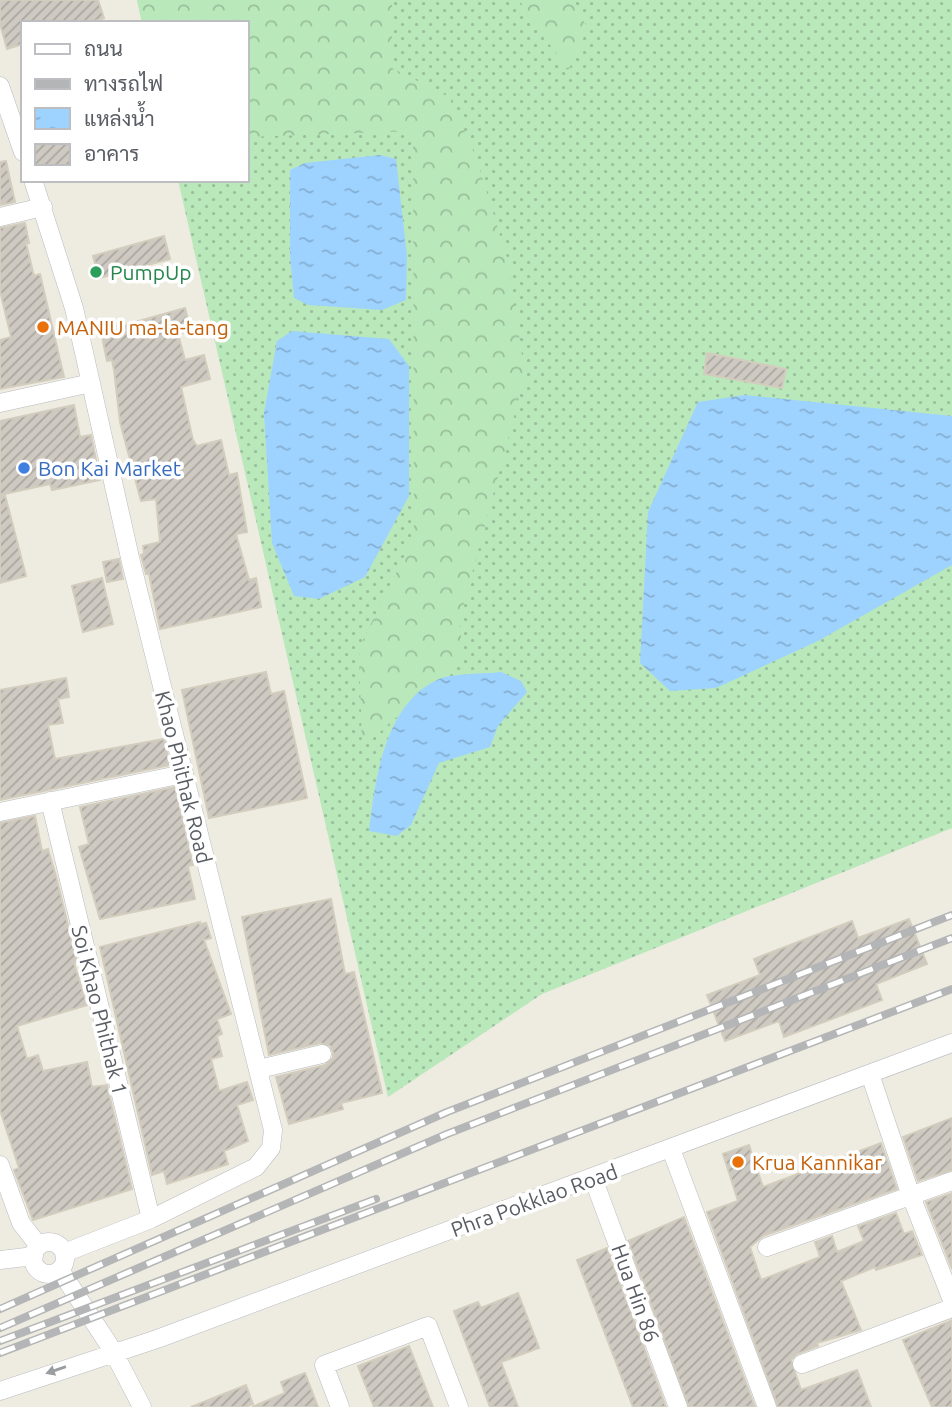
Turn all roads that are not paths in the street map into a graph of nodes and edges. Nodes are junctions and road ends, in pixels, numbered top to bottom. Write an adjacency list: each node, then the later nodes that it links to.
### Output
1 (1, 93): 2 (street)
2 (21, 147)
3 (34, 182): 4 (street, Khao Phithak Road)
4 (43, 207): 5 (street); 6 (street, Khao Phithak Road)
5 (0, 217)
6 (90, 383): 7 (street); 8 (street, Khao Phithak Road)
7 (0, 403)
8 (183, 774): 9 (street); 13 (street, Khao Phithak Road)
9 (50, 801): 10 (street); 20 (street, Soi Khao Phithak 1)
10 (0, 812)
11 (952, 1043): 14 (street, Phra Pokklao Road)
12 (322, 1054): 13 (street)
13 (259, 1069): 20 (street, Khao Phithak Road)
14 (870, 1074): 15 (street, Phra Pokklao Road); 19 (street)
15 (671, 1149): 17 (street, Phra Pokklao Road); 34 (street)
16 (0, 1165): 22 (street)
17 (593, 1178): 27 (street, Phra Pokklao Road); 33 (street, Hua Hin 86)
18 (952, 1181): 19 (street)
19 (911, 1196): 21 (street); 25 (street)
20 (151, 1219): 24 (street, Khao Phithak Road)
21 (767, 1247)
22 (36, 1251): 23 (street); 24 (street); 24 (street)
23 (0, 1260)
24 (62, 1262): 27 (street)
25 (952, 1300)
26 (952, 1308): 28 (street)
27 (113, 1351): 29 (street, Phra Pokklao Road, one-way to 29); 30 (street)
28 (802, 1364)
29 (0, 1391)
30 (142, 1407)
31 (340, 1407): 32 (street)
32 (460, 1407)
33 (678, 1407)
34 (767, 1407)

